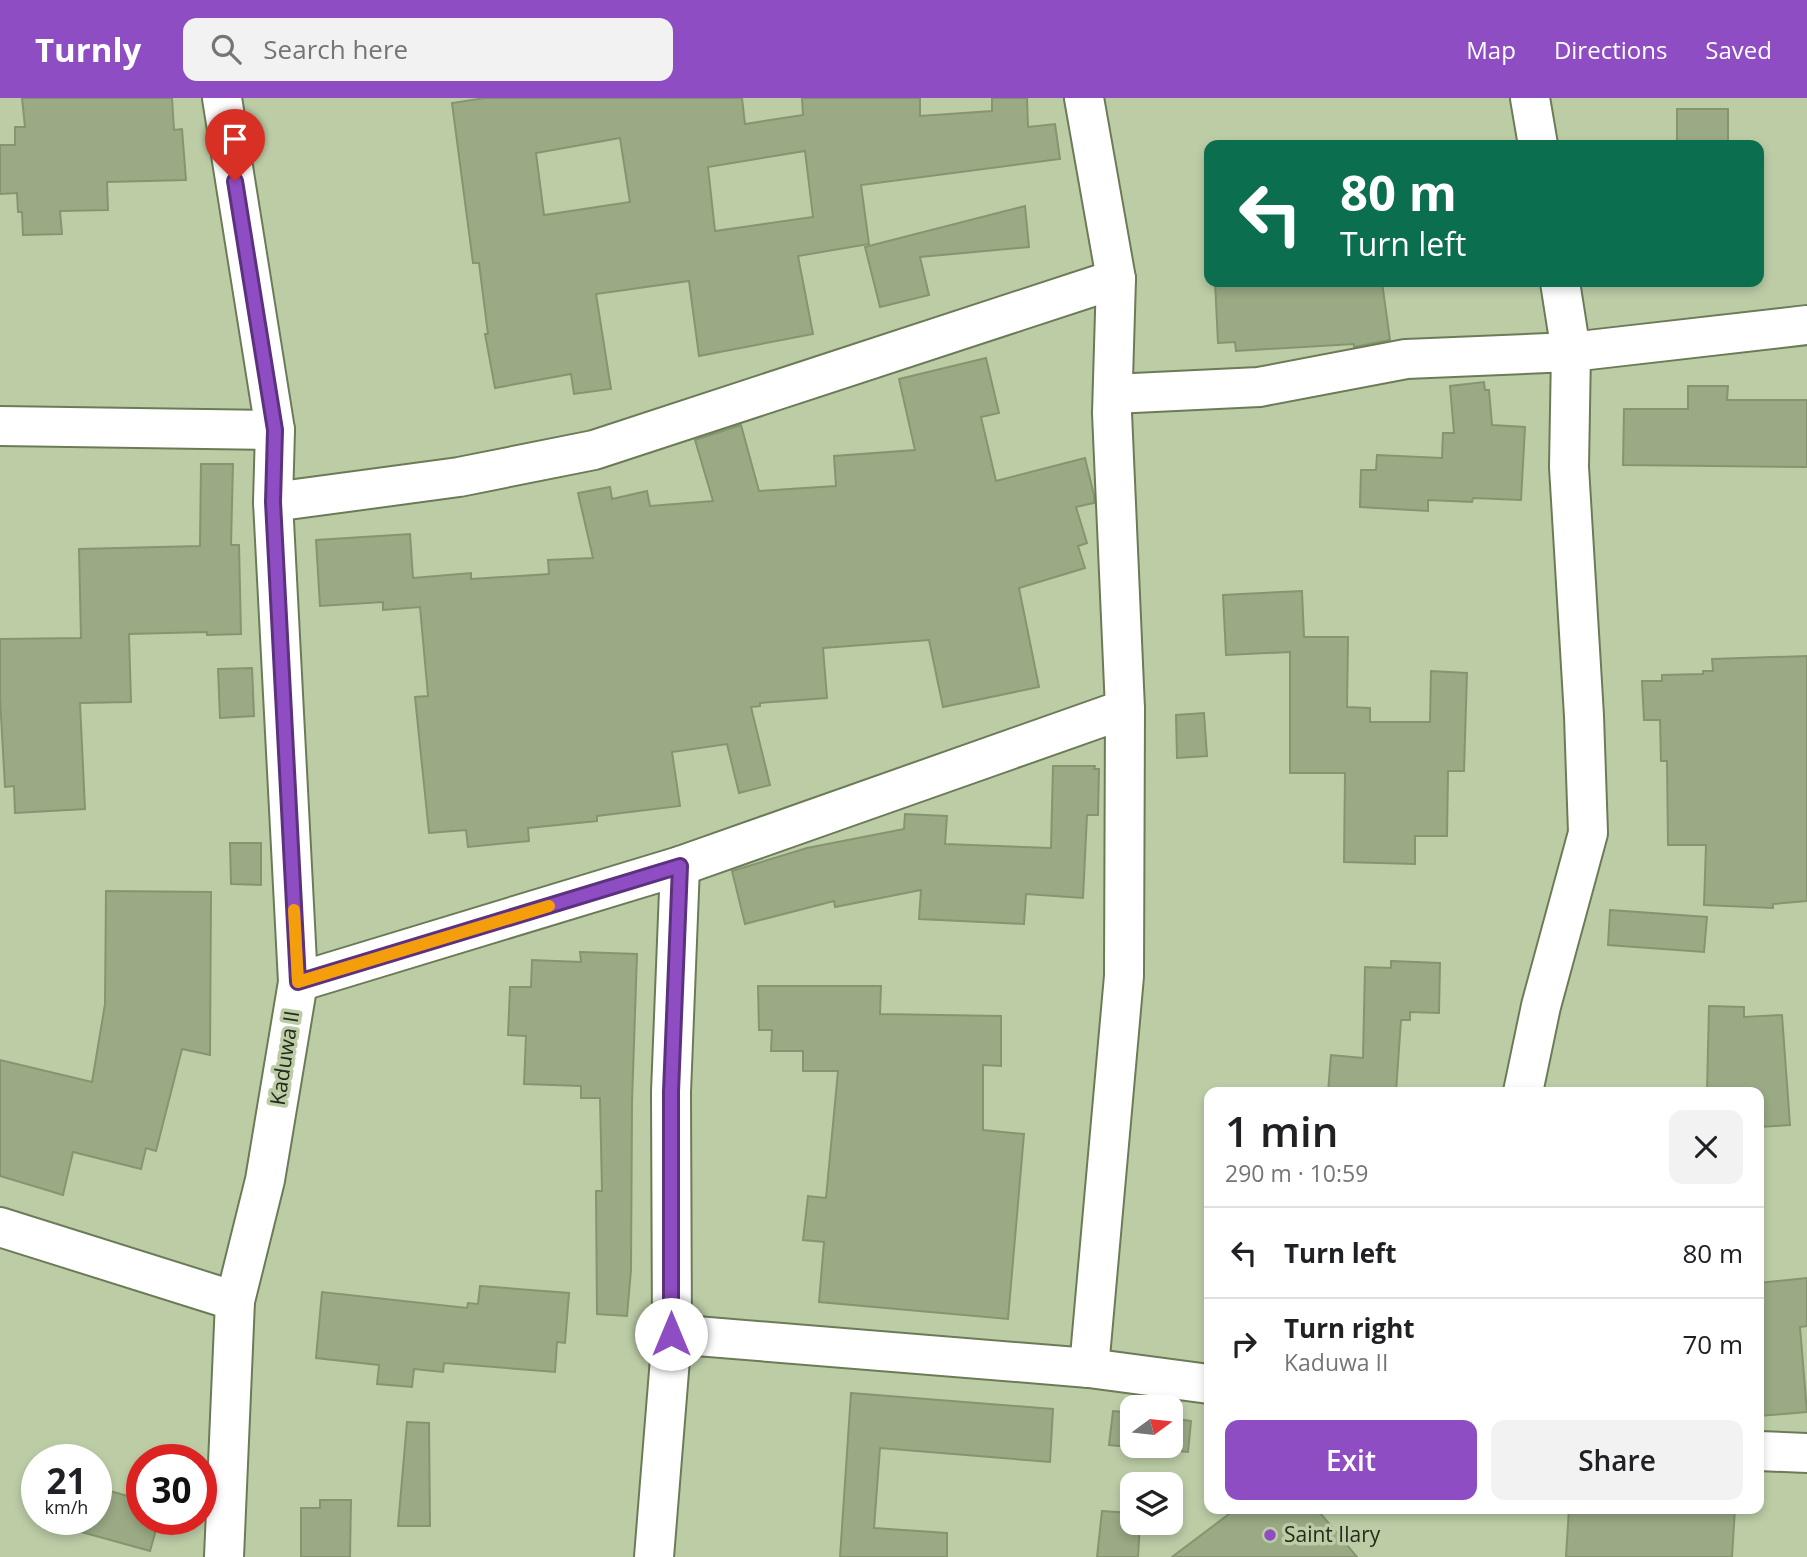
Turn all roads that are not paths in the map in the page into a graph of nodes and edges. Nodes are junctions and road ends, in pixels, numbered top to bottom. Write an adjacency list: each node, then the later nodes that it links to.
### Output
1 (222, 98): 11 (street, Kaduwa II)
2 (1084, 98): 5 (street)
3 (1530, 98): 4 (street)
4 (1537, 140)
5 (1116, 279): 9 (street); 12 (street)
6 (1561, 287): 8 (street)
7 (1807, 325): 8 (street)
8 (1571, 352): 9 (street); 16 (street)
9 (1113, 394): 13 (street)
10 (0, 426): 11 (street)
11 (275, 430): 12 (street, Kaduwa II)
12 (273, 502): 15 (street, Kaduwa II)
13 (1125, 709): 14 (street); 20 (street)
14 (680, 866): 15 (street); 19 (street)
15 (298, 982): 18 (street, Kaduwa II)
16 (1524, 1087)
17 (0, 1227): 18 (street)
18 (235, 1301): 24 (street, Kaduwa II)
19 (671, 1334): 20 (street); 25 (street)
20 (1089, 1368): 21 (street)
21 (1204, 1383)
22 (1764, 1451): 23 (street)
23 (1807, 1453)
24 (224, 1557)
25 (654, 1557)

